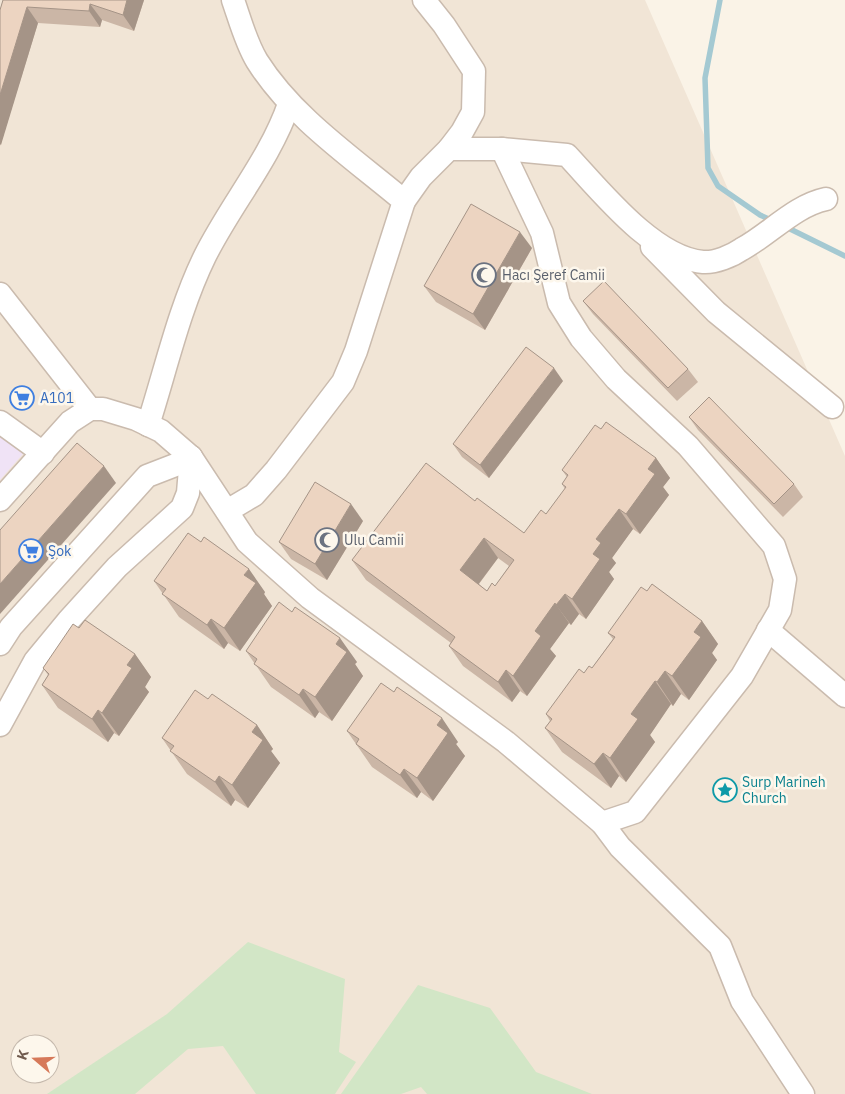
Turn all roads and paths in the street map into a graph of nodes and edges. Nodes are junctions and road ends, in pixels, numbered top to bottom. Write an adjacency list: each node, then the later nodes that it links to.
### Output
1 (233, 0): 3 (street)
2 (424, 0): 4 (street)
3 (290, 104): 7 (street); 13 (street)
4 (449, 149): 5 (street); 7 (street)
5 (502, 149): 8 (street); 18 (street)
6 (818, 200): 8 (street)
7 (404, 201): 17 (street)
8 (628, 220): 10 (street)
9 (0, 294): 11 (street)
10 (832, 407)
11 (90, 409): 13 (street); 14 (street)
12 (0, 422): 14 (street)
13 (148, 425): 15 (street)
14 (43, 453): 16 (street)
15 (191, 457): 17 (street); 19 (street); 21 (street)
16 (0, 500)
17 (227, 511): 22 (street)
18 (768, 630): 20 (street); 22 (street)
19 (0, 644)
20 (845, 696)
21 (0, 725)
22 (602, 823): 23 (street)
23 (802, 1094)

